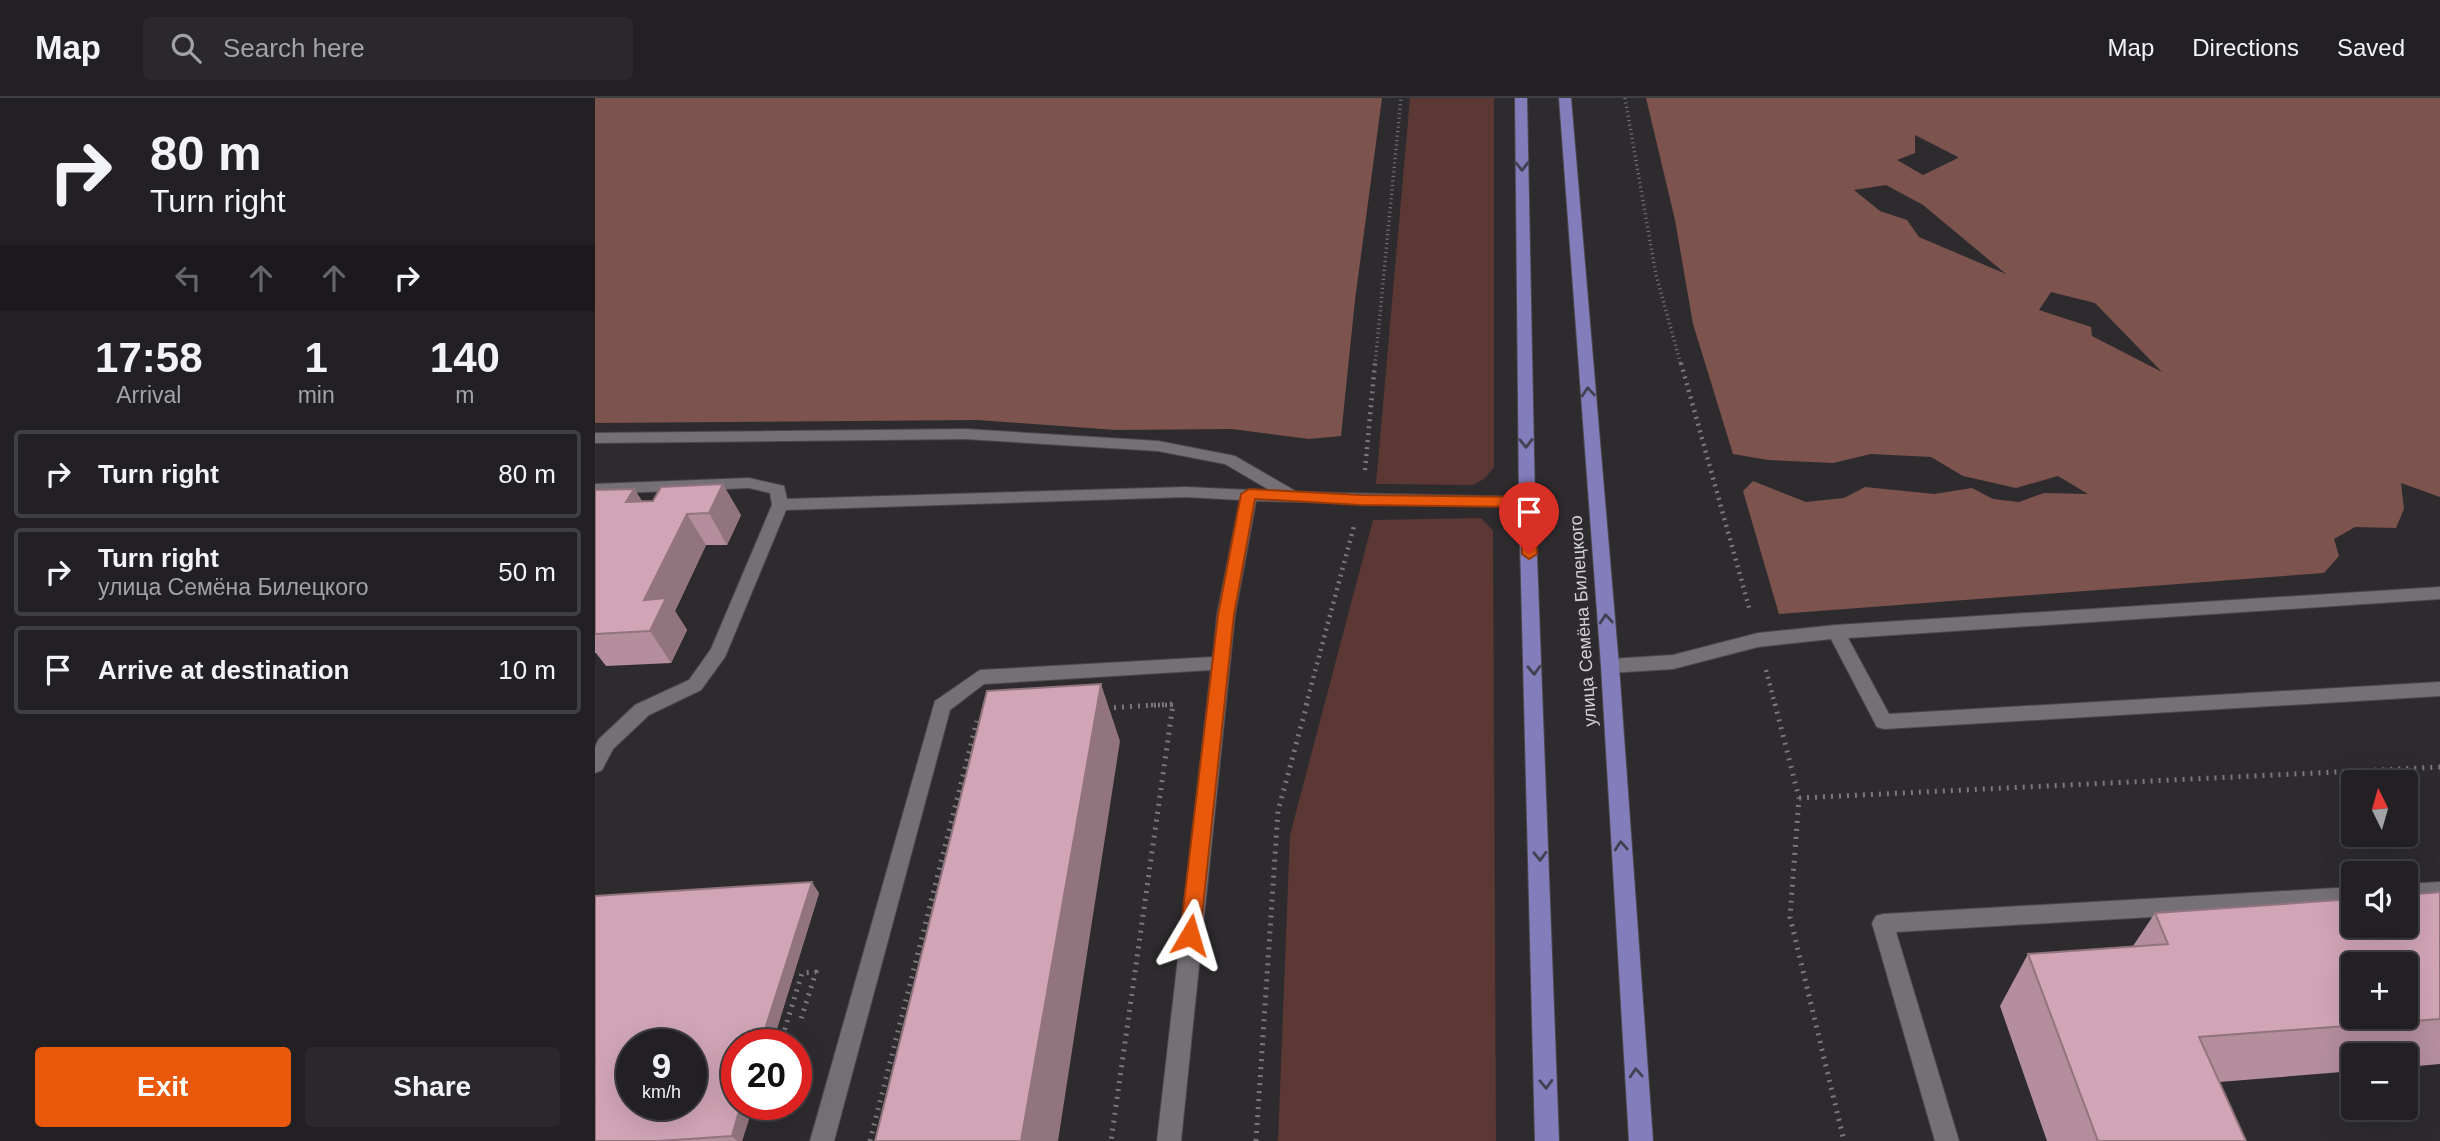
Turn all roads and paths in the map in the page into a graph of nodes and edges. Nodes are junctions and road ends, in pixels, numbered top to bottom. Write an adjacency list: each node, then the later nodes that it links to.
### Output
1 (1401, 98): 8 (path)
2 (1521, 98): 9 (main road, one-way to 9)
3 (1565, 98): 14 (main road, улица Семёна Билецкого, one-way to 3)
4 (595, 438): 7 (street)
5 (595, 489): 10 (street)
6 (1249, 494): 7 (street); 10 (street); 13 (street)
7 (1293, 496): 8 (street)
8 (1361, 500): 9 (street); 30 (path)
9 (1527, 502): 31 (main road, one-way to 31)
10 (780, 506): 18 (street)
11 (2440, 593): 12 (street)
12 (1836, 632): 14 (street); 15 (street)
13 (1222, 663): 26 (street); 29 (street)
14 (1609, 666): 32 (main road, улица Семёна Билецкого, one-way to 14)
15 (2440, 689)
16 (1103, 708): 28 (path)
17 (978, 715): 27 (path)
18 (595, 765)
19 (2440, 767): 20 (path)
20 (1799, 798)
21 (2440, 891): 22 (street)
22 (2418, 892)
23 (2341, 897): 33 (street)
24 (800, 1022): 25 (path)
25 (785, 1029)
26 (822, 1141)
27 (870, 1141)
28 (1111, 1141)
29 (1169, 1141)
30 (1256, 1141)
31 (1547, 1141)
32 (1641, 1141)
33 (1947, 1141)

